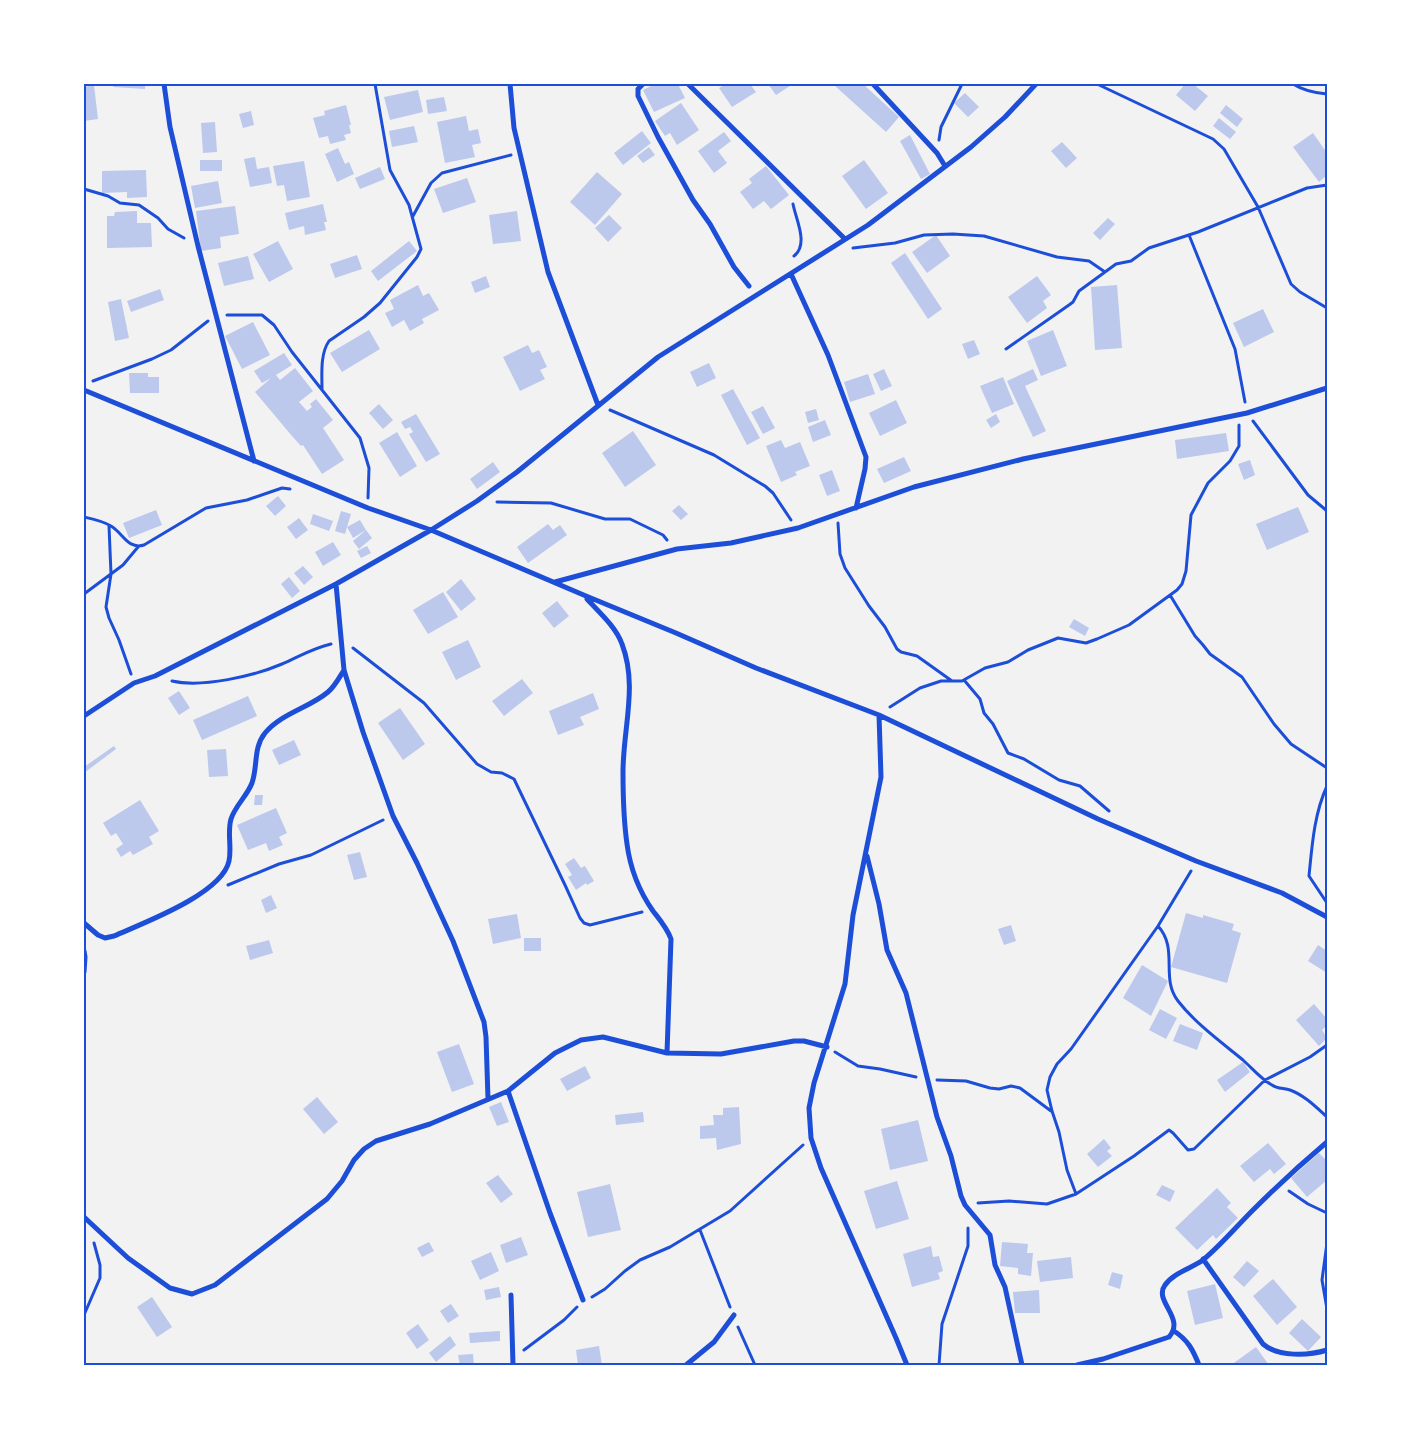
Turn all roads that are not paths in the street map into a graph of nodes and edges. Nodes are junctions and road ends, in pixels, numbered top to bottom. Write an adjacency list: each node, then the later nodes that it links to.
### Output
1 (164, 84): 14 (street)
2 (510, 84): 13 (street)
3 (643, 84): 10 (street)
4 (688, 84): 8 (street)
5 (873, 84): 7 (street)
6 (1035, 84): 7 (street)
7 (945, 166): 8 (street)
8 (845, 239): 9 (street)
9 (790, 274): 13 (street); 15 (street)
10 (749, 286)
11 (1327, 388): 15 (street)
12 (84, 390): 14 (street)
13 (598, 405): 16 (street)
14 (254, 461): 16 (street)
15 (856, 508): 17 (street)
16 (431, 530): 17 (street); 18 (street)
17 (554, 582): 19 (street)
18 (336, 584): 20 (street); 22 (street)
19 (586, 596): 21 (street); 29 (street)
20 (344, 670): 25 (street); 31 (street)
21 (879, 715): 23 (street); 24 (street)
22 (84, 716)
23 (866, 854): 28 (street); 43 (street)
24 (1327, 917)
25 (84, 923)
26 (84, 951): 27 (street)
27 (84, 972)
28 (827, 1047): 29 (street); 42 (street)
29 (667, 1053): 30 (street)
30 (508, 1091): 31 (street); 36 (street)
31 (488, 1099): 33 (street)
32 (1327, 1142): 34 (street)
33 (84, 1218)
34 (1203, 1259): 38 (street); 39 (street)
35 (510, 1295): 40 (street)
36 (584, 1300)
37 (734, 1315): 41 (street)
38 (1174, 1331): 44 (street); 45 (street)
39 (1327, 1350)
40 (513, 1362)
41 (686, 1365)
42 (907, 1365)
43 (1022, 1365)
44 (1078, 1365)
45 (1199, 1365)

